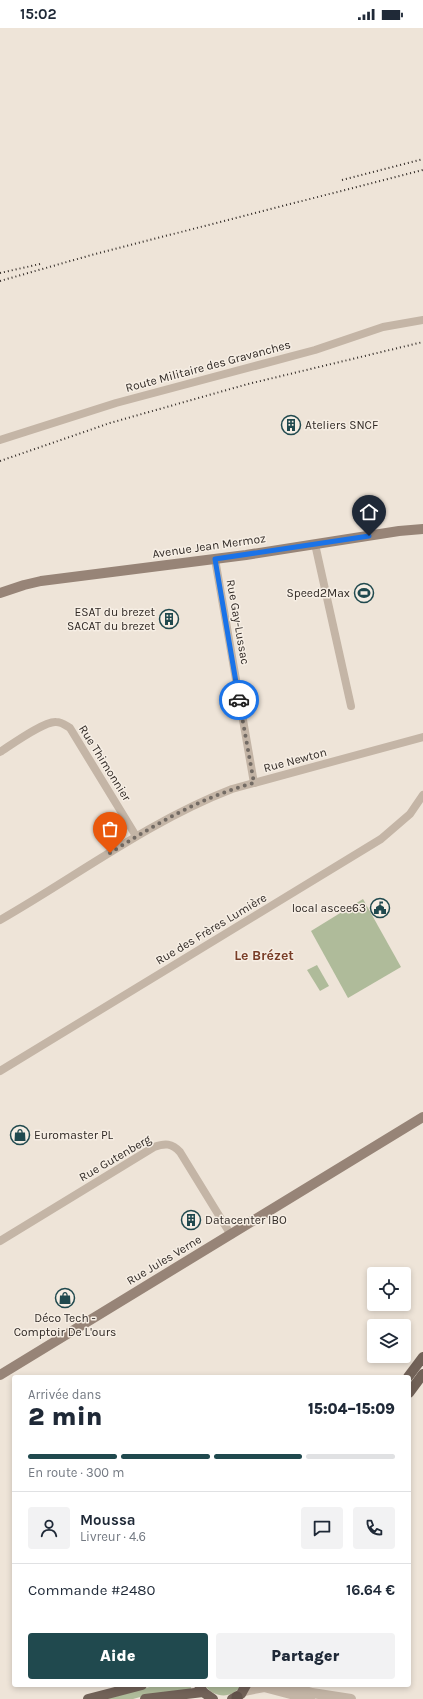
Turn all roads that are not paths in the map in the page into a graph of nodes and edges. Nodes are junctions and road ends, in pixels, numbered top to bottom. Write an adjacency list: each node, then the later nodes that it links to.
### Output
1 (423, 320): 2 (street, Route Militaire des Gravanches)
2 (0, 440)
3 (423, 529): 4 (main road, Avenue Jean Mermoz)
4 (315, 544): 5 (main road, Avenue Jean Mermoz); 7 (street)
5 (215, 559): 6 (main road, Avenue Jean Mermoz); 12 (street, Rue Gay-Lussac)
6 (0, 593)
7 (351, 706)
8 (423, 737): 9 (street, Rue Newton)
9 (413, 740): 10 (street, Rue Newton); 12 (street, Rue Newton)
10 (423, 740)
11 (0, 752): 14 (street, Rue Thimonnier)
12 (254, 783): 14 (street, Rue Newton)
13 (423, 795): 16 (street, Rue des Frères Lumière)
14 (136, 836): 15 (street, Rue Newton)
15 (0, 920)
16 (0, 1071)
17 (423, 1117): 18 (main road, Rue Jules Verne)
18 (231, 1235): 19 (street, Rue Gutenberg); 22 (main road, Rue Jules Verne)
19 (0, 1241)
20 (423, 1357): 23 (main road)
21 (423, 1374): 24 (main road)
22 (0, 1375)
23 (410, 1375)
24 (411, 1390)
25 (118, 1687): 29 (main road)
26 (134, 1687): 29 (main road)
27 (292, 1687): 35 (street)
28 (201, 1688): 32 (main road); 33 (main road)
29 (108, 1693): 31 (main road)
30 (239, 1694): 34 (street)
31 (88, 1699)
32 (144, 1699)
33 (213, 1699)
34 (310, 1699)
35 (351, 1699)

